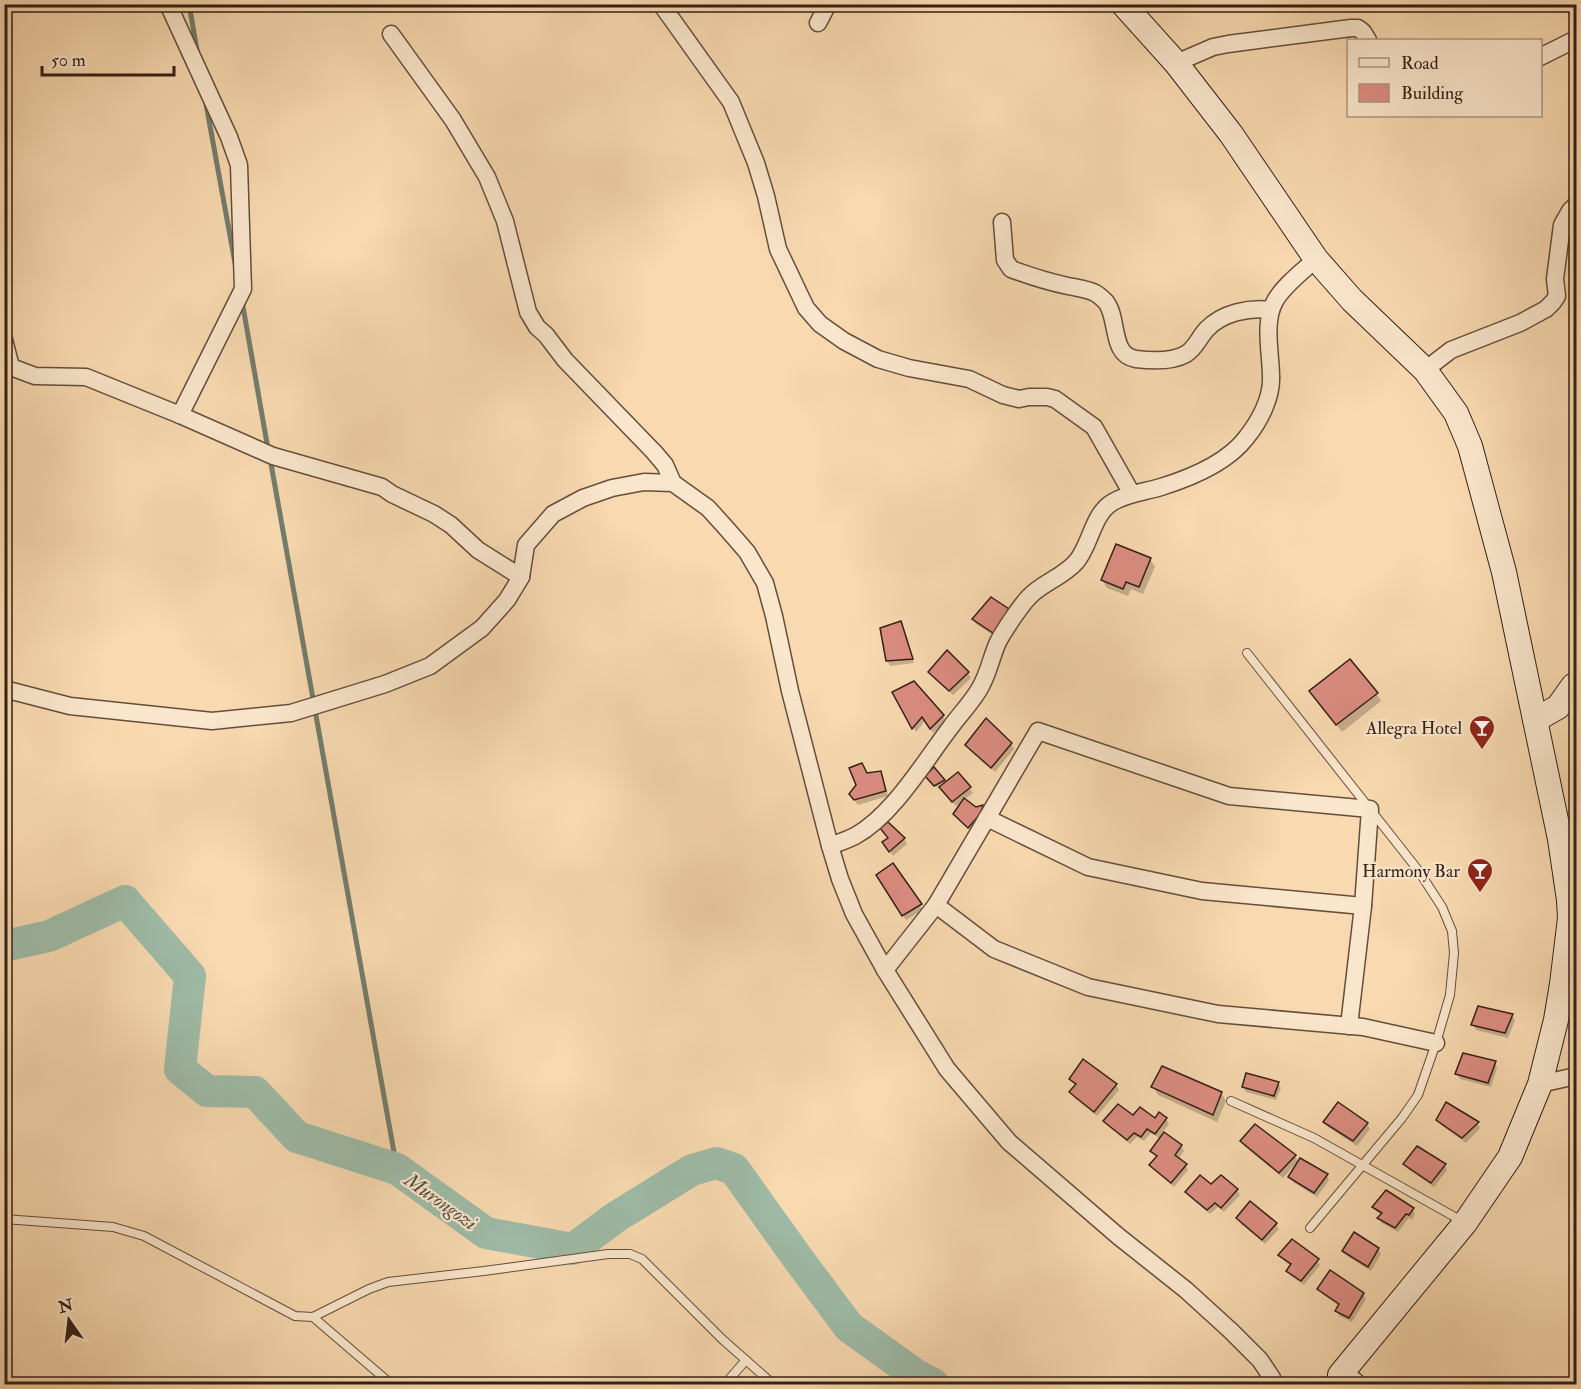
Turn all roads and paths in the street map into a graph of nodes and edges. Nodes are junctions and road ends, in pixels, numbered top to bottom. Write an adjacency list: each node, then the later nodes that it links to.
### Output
1 (168, 4): 17 (street)
2 (661, 4): 19 (street)
3 (828, 4): 5 (street)
4 (1123, 4): 10 (street)
5 (818, 23)
6 (391, 34): 18 (street)
7 (1367, 39): 10 (street)
8 (1576, 39): 9 (street)
9 (1542, 56)
10 (1176, 63): 13 (street)
11 (1576, 205): 16 (street)
12 (1002, 222): 14 (street)
13 (1316, 259): 14 (street); 16 (street)
14 (1271, 309): 19 (street)
15 (4, 340): 17 (street)
16 (1425, 370): 24 (street)
17 (180, 415): 20 (street)
18 (673, 483): 20 (street); 27 (street)
19 (1132, 494): 27 (street)
20 (521, 577): 23 (street)
21 (1246, 653): 25 (lane)
22 (1576, 684): 24 (street)
23 (4, 689)
24 (1535, 720): 34 (street)
25 (1370, 809): 26 (street); 29 (street); 32 (lane)
26 (987, 818): 28 (street); 29 (street)
27 (830, 846): 30 (street)
28 (936, 905): 30 (street); 31 (street)
29 (1363, 906): 31 (street)
30 (885, 970): 46 (street)
31 (1348, 1026): 32 (street)
32 (1436, 1043): 36 (lane)
33 (1576, 1076): 34 (street)
34 (1540, 1084): 38 (street)
35 (1231, 1101): 36 (lane)
36 (1362, 1164): 38 (lane); 39 (lane)
37 (4, 1219): 40 (lane)
38 (1465, 1223): 42 (street)
39 (1310, 1228)
40 (313, 1317): 41 (lane); 43 (lane)
41 (746, 1360): 44 (lane); 45 (lane)
42 (1342, 1381)
43 (391, 1384)
44 (725, 1384)
45 (773, 1384)
46 (1274, 1384)

